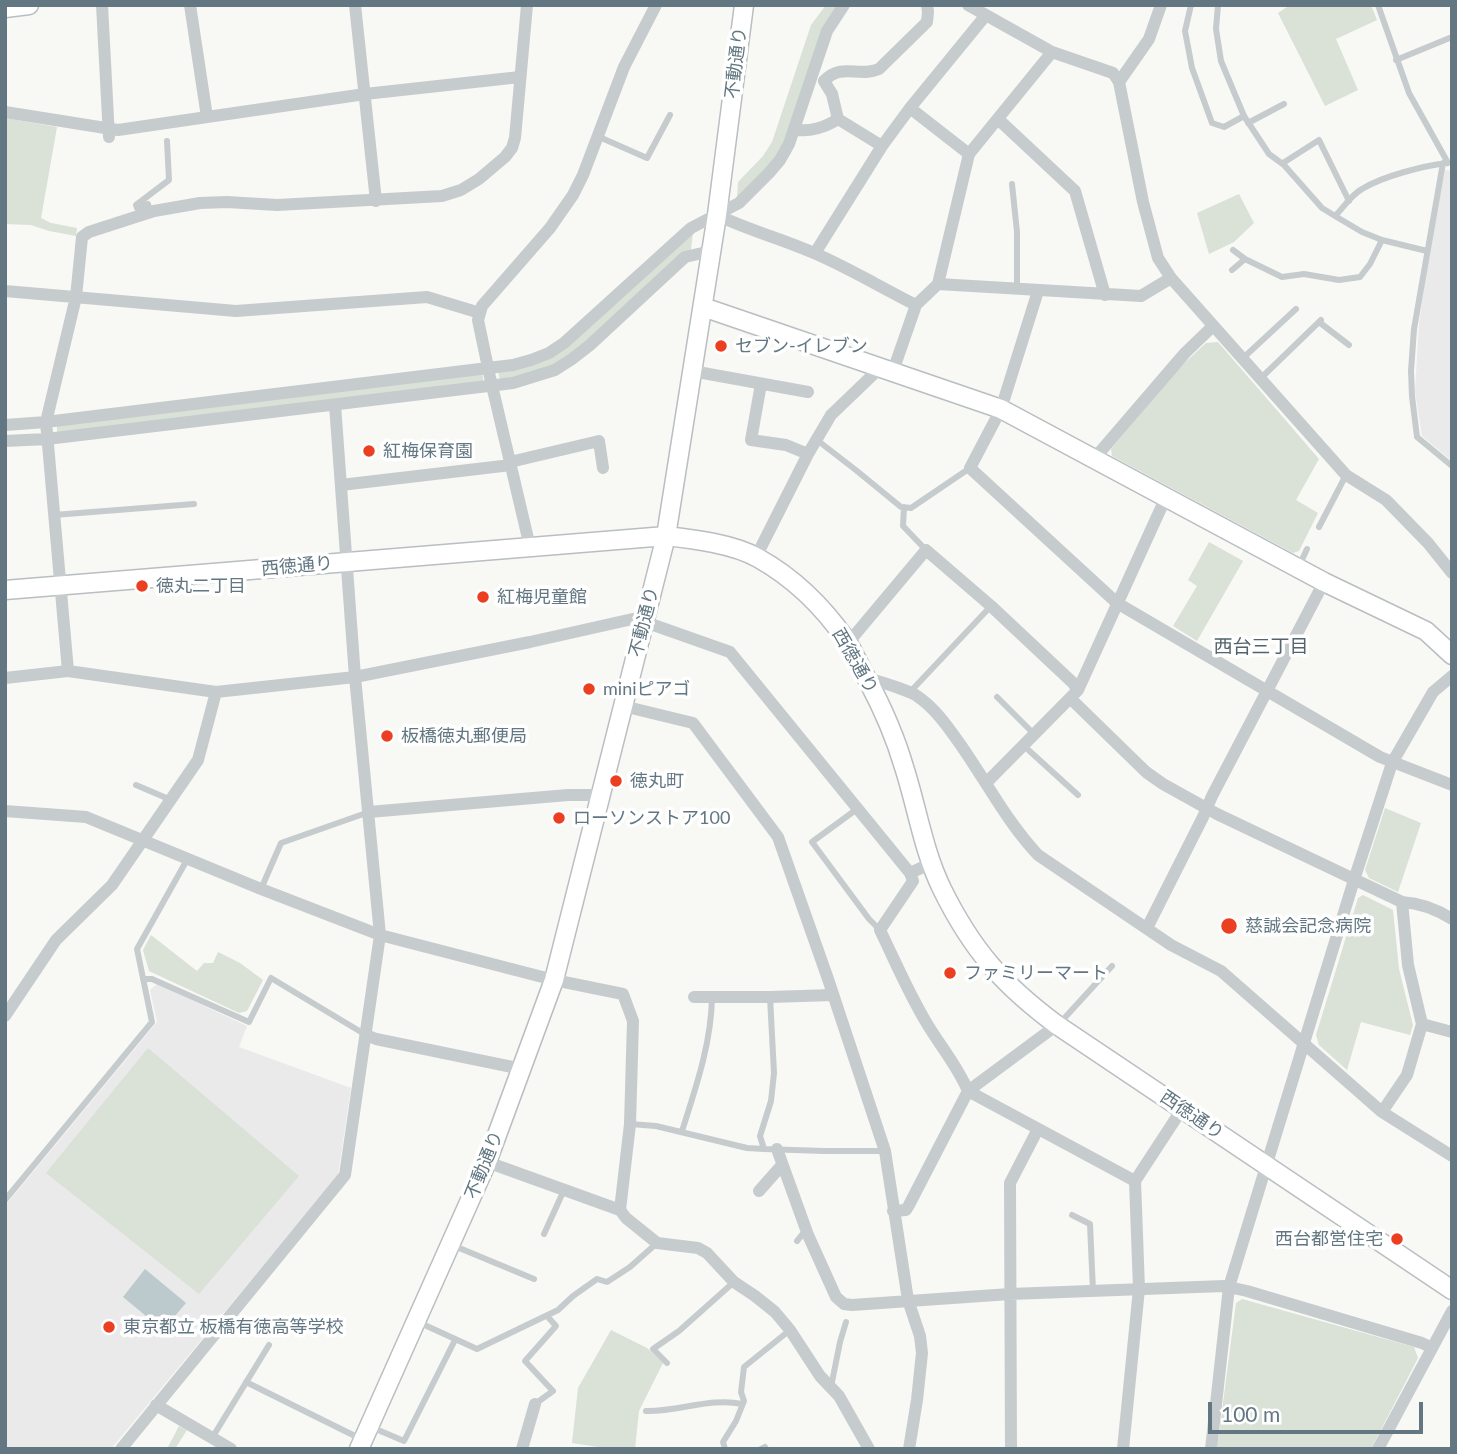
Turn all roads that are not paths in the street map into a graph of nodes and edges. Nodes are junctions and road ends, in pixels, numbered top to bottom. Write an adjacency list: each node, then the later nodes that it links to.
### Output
1 (29, 5): 15 (street)
2 (102, 5): 34 (street)
3 (190, 5): 29 (street)
4 (355, 5): 23 (street)
5 (527, 5): 20 (street)
6 (656, 5): 35 (street)
7 (744, 5): 45 (street, 不動通り)
8 (844, 5): 21 (street)
9 (927, 5): 21 (street)
10 (968, 5): 16 (street)
11 (1161, 5): 22 (street)
12 (1191, 5): 28 (lane)
13 (1218, 5): 28 (lane)
14 (1378, 5): 19 (lane)
15 (5, 8)
16 (986, 15): 18 (street); 25 (street)
17 (1452, 37): 19 (lane)
18 (1052, 52): 22 (street); 31 (street)
19 (1396, 60): 40 (lane)
20 (520, 77): 23 (street); 42 (street)
21 (818, 78): 30 (street); 33 (street)
22 (1119, 82): 54 (street)
23 (365, 94): 29 (street); 42 (street)
24 (1284, 104): 32 (lane)
25 (910, 108): 37 (street); 38 (street)
26 (5, 112): 34 (street)
27 (670, 115): 35 (lane)
28 (1244, 116): 32 (lane)
29 (207, 117): 34 (street)
30 (838, 119): 33 (street); 37 (street)
31 (998, 119): 38 (street); 59 (street)
32 (1248, 123): 39 (lane)
33 (794, 129): 45 (street)
34 (109, 134)
35 (597, 136): 64 (street)
36 (167, 141): 44 (lane)
37 (882, 146): 51 (street)
38 (969, 154): 55 (street)
39 (1283, 163): 43 (lane); 46 (lane)
40 (1448, 163): 43 (lane); 50 (lane)
41 (1012, 184): 56 (lane)
42 (376, 201): 44 (street)
43 (1349, 201): 46 (lane)
44 (151, 212): 60 (street)
45 (717, 215): 49 (street, 不動通り); 51 (street); 68 (street)
46 (1335, 216): 47 (lane)
47 (1382, 240): 50 (lane); 52 (lane)
48 (1233, 250): 52 (lane)
49 (712, 251): 62 (street, 不動通り); 73 (street)
50 (1427, 251): 85 (lane)
51 (815, 253): 61 (street)
52 (1245, 259): 53 (lane)
53 (1232, 270)
54 (1171, 278): 59 (street); 65 (street)
55 (938, 284): 56 (street); 61 (street)
56 (1017, 289): 58 (street)
57 (5, 291): 60 (street)
58 (1038, 291): 59 (street); 76 (street)
59 (1105, 295)
60 (76, 298): 64 (street); 77 (street)
61 (916, 305): 69 (street)
62 (703, 307): 69 (street); 70 (street, 不動通り)
63 (1296, 309): 67 (lane)
64 (480, 313): 68 (street)
65 (1213, 326): 67 (street); 83 (street)
66 (1349, 345): 71 (lane)
67 (1242, 359): 71 (street)
68 (488, 368): 73 (street); 77 (street)
69 (887, 369): 76 (street); 80 (street)
70 (692, 372): 72 (street); 95 (street, 不動通り)
71 (1260, 379): 88 (street)
72 (761, 384): 74 (street); 82 (street)
73 (492, 386): 75 (street); 84 (street)
74 (808, 392)
75 (335, 405): 79 (street); 89 (street)
76 (1000, 409): 83 (street); 87 (street)
77 (46, 422): 78 (street); 79 (street)
78 (5, 425)
79 (47, 439): 81 (street); 93 (street)
80 (817, 440): 82 (street); 92 (lane)
81 (5, 441)
82 (808, 454): 99 (street)
83 (1094, 459): 90 (street)
84 (510, 464): 86 (street); 89 (street); 96 (street)
85 (1452, 466)
86 (603, 468)
87 (970, 468): 92 (lane); 106 (street)
88 (1346, 475): 94 (lane); 102 (street)
89 (341, 485): 100 (street)
90 (1166, 497): 101 (street); 106 (street)
91 (194, 503): 93 (lane)
92 (904, 507): 98 (lane)
93 (54, 515): 104 (street)
94 (1319, 527)
95 (666, 536): 96 (street, 西徳通り); 99 (street, 西徳通り); 108 (street, 不動通り)
96 (530, 547): 100 (street, 西徳通り)
97 (1307, 549): 101 (lane)
98 (926, 550): 107 (street); 109 (street)
99 (756, 557): 109 (street, 西徳通り)
100 (347, 562): 104 (street, 西徳通り); 113 (street)
101 (1298, 568): 103 (street)
102 (1452, 573)
103 (1324, 582): 110 (street); 116 (street)
104 (60, 586): 105 (street, 西徳通り); 111 (street)
105 (5, 590)
106 (1117, 603): 116 (street); 119 (street)
107 (990, 606): 118 (lane); 119 (street)
108 (645, 619): 113 (street); 121 (street, 不動通り); 132 (street)
109 (848, 643): 114 (street, 西徳通り)
110 (1452, 655)
111 (68, 671): 115 (street); 117 (street)
112 (1452, 676): 124 (street)
113 (355, 677): 117 (street); 134 (street)
114 (866, 677): 118 (street); 137 (street, 西徳通り)
115 (5, 678)
116 (1267, 691): 124 (street); 131 (street)
117 (216, 692): 130 (street)
118 (909, 693): 125 (street)
119 (1074, 694): 122 (street); 131 (street)
120 (997, 697): 122 (lane)
121 (623, 706): 128 (street, 不動通り); 149 (street)
122 (1035, 734): 123 (street)
123 (1024, 746): 125 (street); 129 (lane)
124 (1392, 763): 127 (street); 139 (street)
125 (986, 783): 144 (street)
126 (136, 785): 130 (lane)
127 (1452, 785)
128 (601, 795): 134 (street); 148 (street, 不動通り)
129 (1078, 795)
130 (171, 800): 135 (street)
131 (1207, 808): 139 (street); 144 (street)
132 (857, 809): 138 (street); 143 (lane)
133 (5, 811): 135 (street)
134 (369, 812): 140 (lane); 145 (street)
135 (142, 839): 136 (street); 153 (street)
136 (188, 858): 140 (street); 147 (lane)
137 (932, 863): 138 (street); 155 (street, 西徳通り)
138 (910, 873): 143 (street)
139 (1354, 880): 141 (street); 158 (street)
140 (261, 889): 145 (street)
141 (1402, 902): 142 (street); 154 (street)
142 (1452, 919)
143 (880, 930): 160 (street)
144 (1143, 931): 158 (street)
145 (380, 935): 148 (street); 157 (street)
146 (1112, 966): 155 (lane)
147 (143, 979): 157 (lane); 175 (lane)
148 (554, 981): 159 (street, 不動通り); 163 (street)
149 (833, 995): 152 (street); 167 (street)
150 (694, 997): 151 (street)
151 (712, 997): 152 (street); 165 (lane)
152 (769, 997): 166 (lane)
153 (5, 1016)
154 (1422, 1024): 156 (street); 162 (street)
155 (1057, 1025): 160 (street); 161 (street, 西徳通り)
156 (1452, 1032)
157 (366, 1035): 159 (street); 205 (street)
158 (1304, 1043): 162 (street); 171 (street)
159 (522, 1069): 169 (street, 不動通り)
160 (968, 1091): 164 (street); 177 (street)
161 (1182, 1109): 171 (street, 西徳通り); 172 (street)
162 (1382, 1112): 168 (street)
163 (630, 1124): 165 (lane); 176 (street)
164 (1038, 1129): 172 (street); 190 (street)
165 (682, 1131): 166 (lane)
166 (770, 1149): 167 (lane); 170 (street)
167 (884, 1151): 177 (street)
168 (1452, 1156)
169 (486, 1162): 173 (street); 183 (street, 不動通り)
170 (782, 1165): 174 (street); 179 (street)
171 (1266, 1166): 186 (street); 188 (street, 西徳通り)
172 (1135, 1181): 187 (street)
173 (564, 1190): 176 (street); 180 (lane)
174 (759, 1191)
175 (5, 1200)
176 (621, 1210): 182 (street)
177 (893, 1211): 191 (street)
178 (1072, 1215): 189 (lane)
179 (806, 1230): 181 (lane); 191 (street)
180 (544, 1234)
181 (797, 1241)
182 (657, 1243): 185 (street); 193 (lane)
183 (450, 1245): 184 (lane); 194 (street, 不動通り)
184 (534, 1279)
185 (734, 1282): 196 (street); 200 (lane)
186 (1229, 1287): 187 (street); 199 (street); 217 (street)
187 (1139, 1289): 189 (street); 216 (street)
188 (1452, 1290)
189 (1093, 1291): 190 (street)
190 (1010, 1294): 191 (street); 215 (street)
191 (908, 1300): 214 (street)
192 (1452, 1311): 199 (street)
193 (547, 1316): 197 (lane); 203 (lane)
194 (416, 1321): 197 (lane); 208 (street, 不動通り)
195 (846, 1322): 202 (lane)
196 (790, 1330): 202 (street); 204 (lane)
197 (455, 1340): 208 (lane)
198 (269, 1345): 201 (lane)
199 (1432, 1348): 218 (street)
200 (667, 1363)
201 (246, 1382): 207 (lane); 208 (lane)
202 (831, 1387): 213 (street)
203 (535, 1404): 211 (street)
204 (742, 1404): 206 (lane); 212 (lane)
205 (156, 1405): 207 (street); 209 (street)
206 (646, 1411)
207 (212, 1438): 210 (street)
208 (363, 1438)
209 (121, 1449)
210 (231, 1449)
211 (522, 1449)
212 (725, 1449)
213 (869, 1449)
214 (909, 1449)
215 (1011, 1449)
216 (1123, 1449)
217 (1210, 1449)
218 (1378, 1449)

